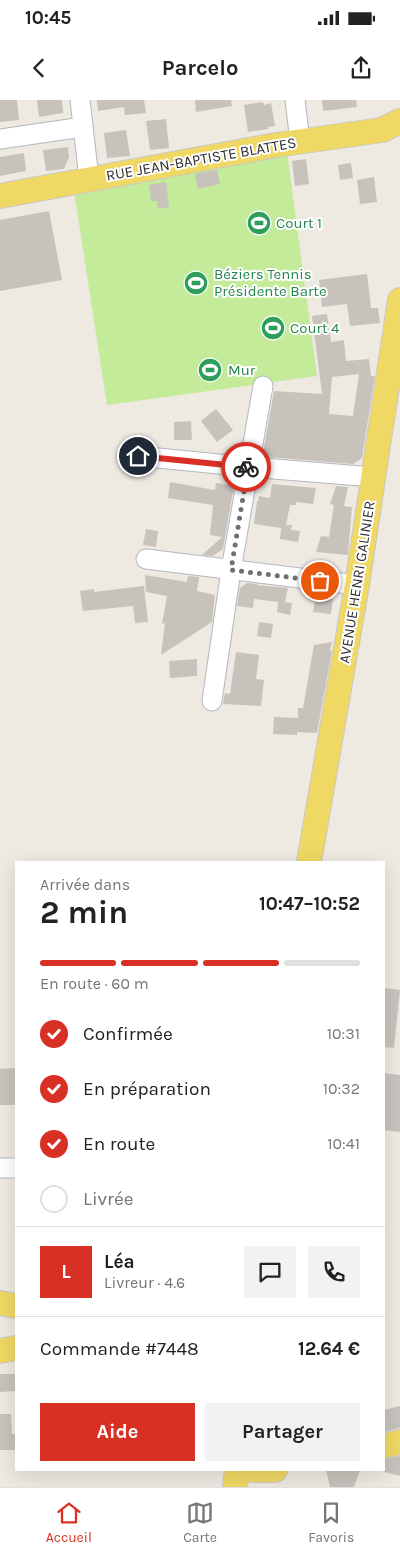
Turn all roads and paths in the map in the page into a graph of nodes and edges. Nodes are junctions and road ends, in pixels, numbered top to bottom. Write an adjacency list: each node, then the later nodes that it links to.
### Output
1 (80, 100): 3 (street)
2 (296, 100): 6 (street)
3 (84, 127): 5 (street); 7 (street)
4 (394, 130): 6 (main road, RUE JEAN-BAPTISTE BLATTES)
5 (0, 140)
6 (300, 142): 7 (main road, RUE JEAN-BAPTISTE BLATTES)
7 (89, 179): 8 (main road, RUE JEAN-BAPTISTE BLATTES)
8 (0, 196)
9 (400, 300): 13 (main road, AVENUE HENRI GALINIER)
10 (263, 386): 12 (street)
11 (138, 456): 12 (street)
12 (248, 467): 13 (street); 15 (street)
13 (374, 477): 16 (main road, AVENUE HENRI GALINIER)
14 (146, 559): 15 (street)
15 (231, 570): 16 (street); 17 (street)
16 (358, 585): 18 (main road, AVENUE HENRI GALINIER)
17 (212, 701)
18 (309, 861)
19 (0, 1168): 20 (street)
20 (15, 1168)
21 (0, 1303): 22 (main road)
22 (15, 1306)
23 (15, 1348): 24 (main road)
24 (0, 1351)
25 (400, 1442): 26 (main road)
26 (385, 1446)
27 (237, 1471): 28 (main road)
28 (235, 1487)

